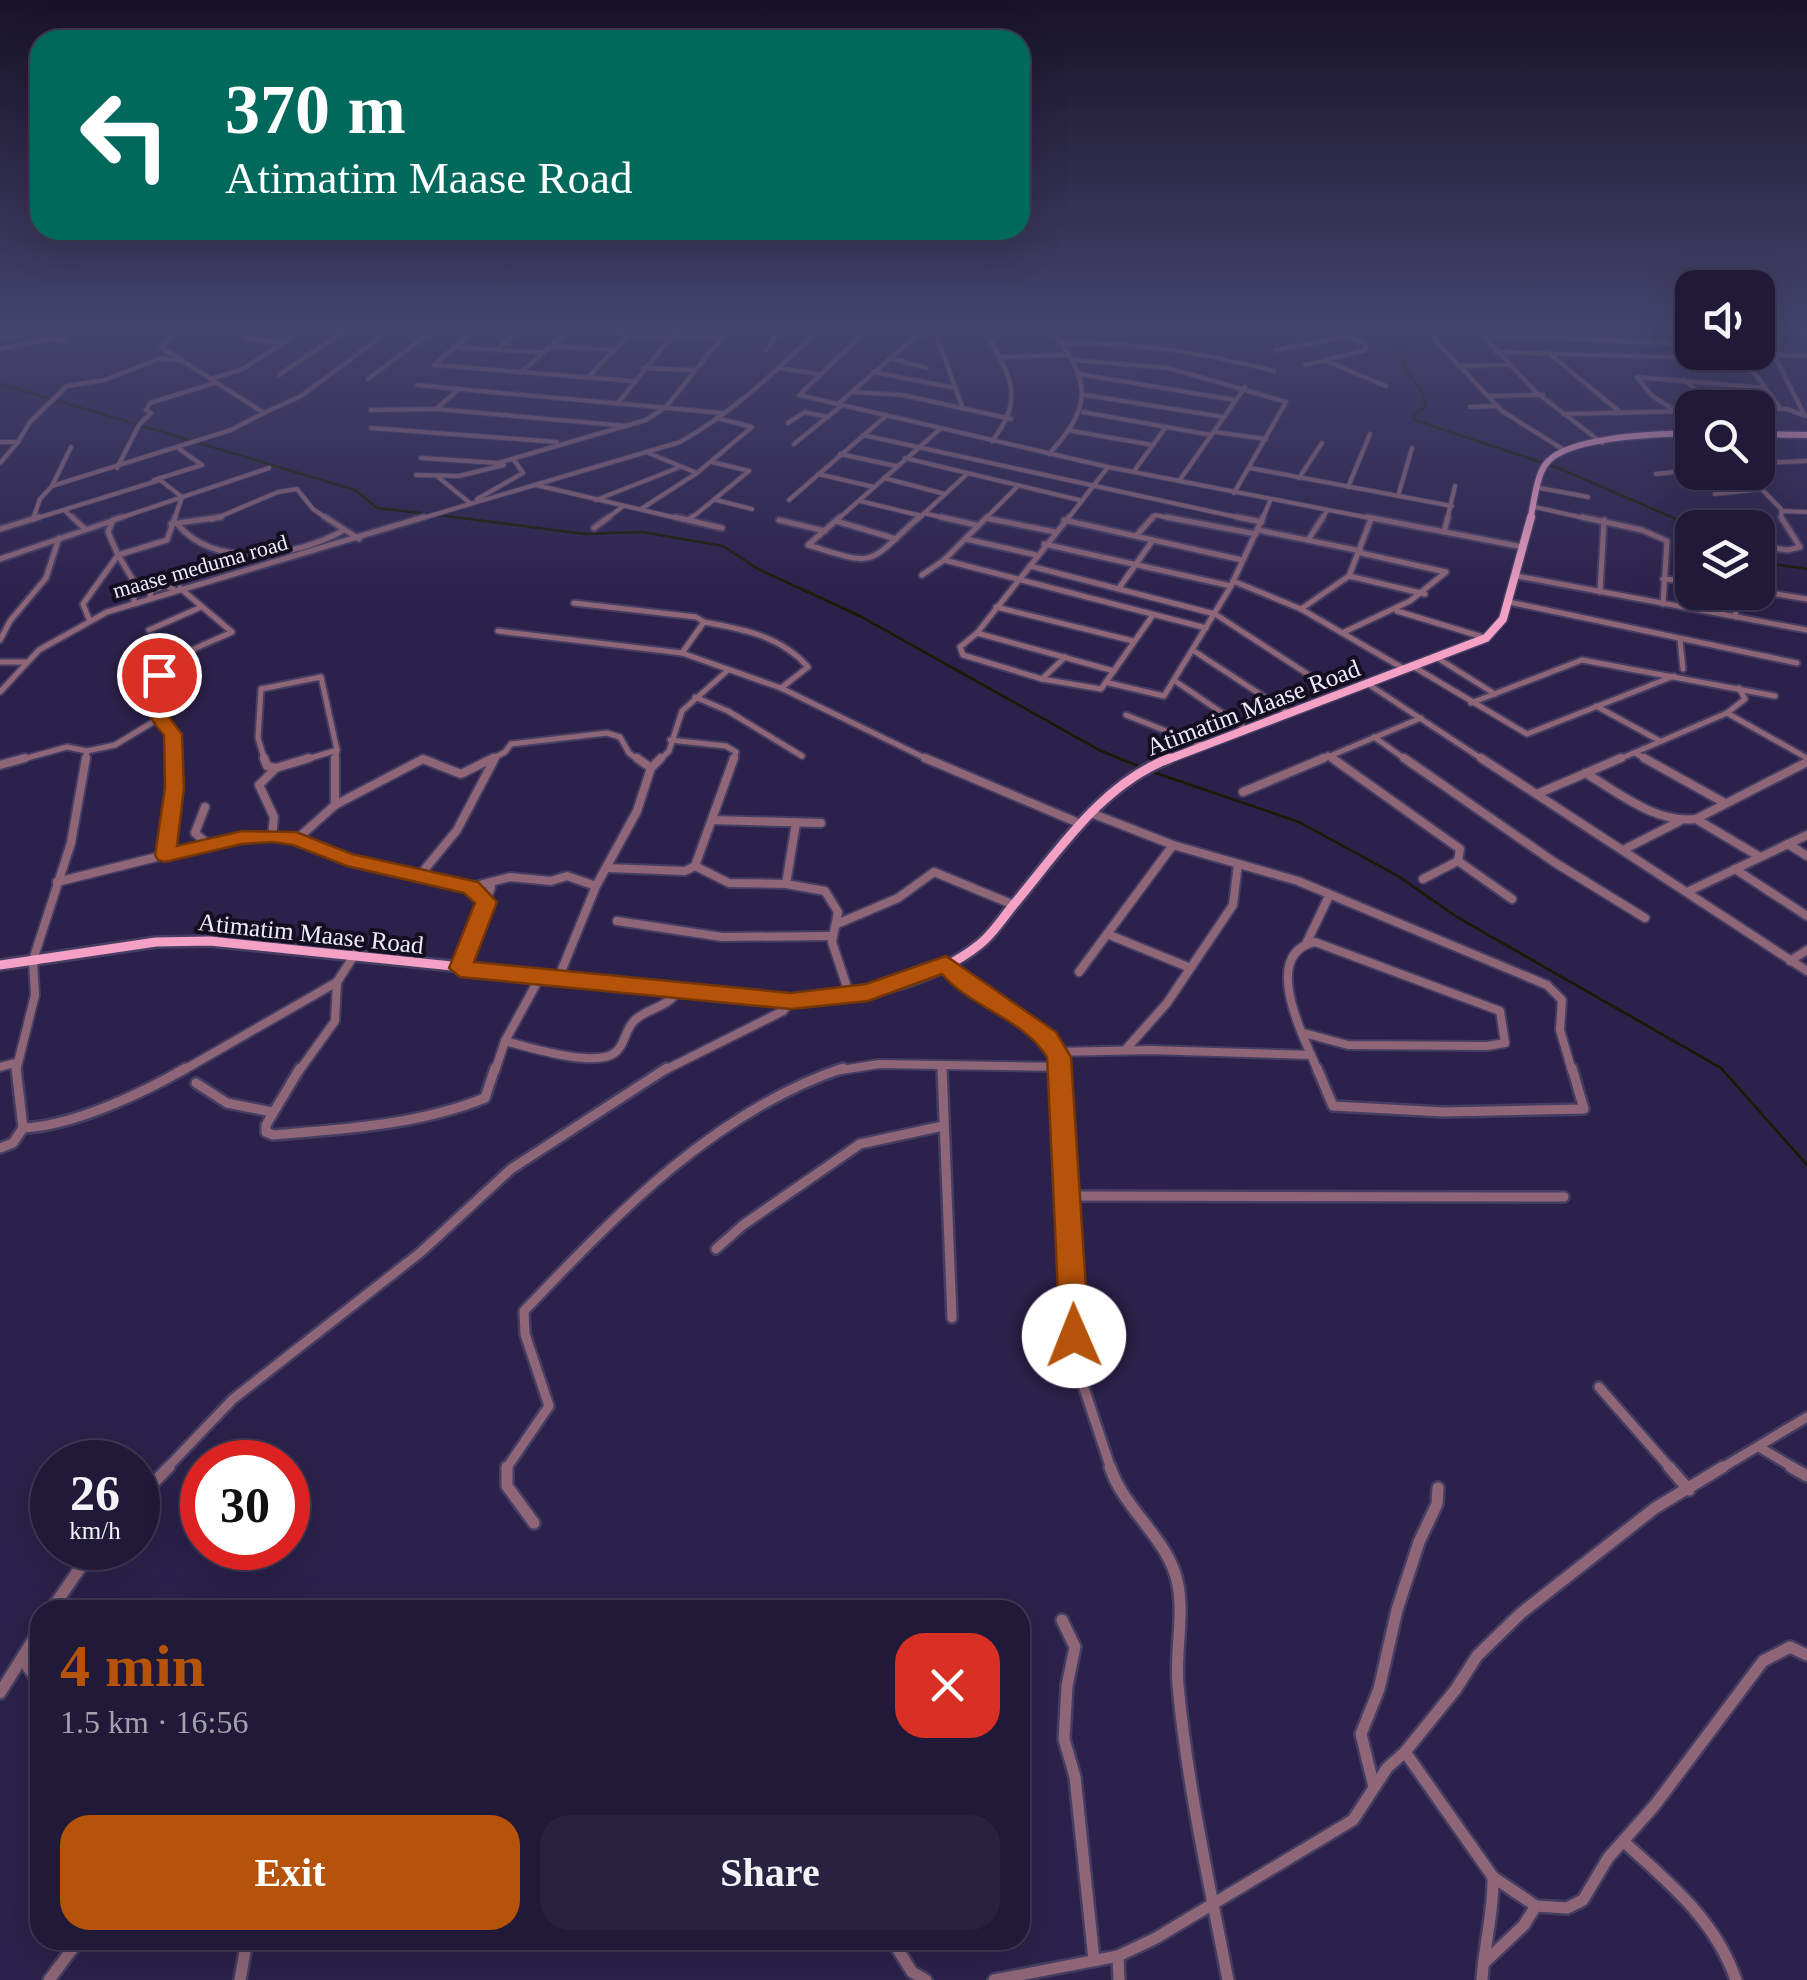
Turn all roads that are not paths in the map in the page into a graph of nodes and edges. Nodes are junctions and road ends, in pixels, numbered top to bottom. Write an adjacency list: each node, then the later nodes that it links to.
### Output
1 (33, 423): 32 (street)
2 (141, 423): 56 (street)
3 (245, 423): 40 (street)
4 (598, 423): 18 (street)
5 (635, 423): 18 (street)
6 (709, 423): 43 (street)
7 (742, 423): 50 (street)
8 (819, 423): 36 (street)
9 (877, 423): 26 (street)
10 (919, 423): 21 (street)
11 (1008, 423): 29 (street)
12 (1076, 423): 22 (street)
13 (1146, 423): 19 (street)
14 (1220, 423): 23 (street)
15 (1275, 423): 30 (street)
16 (1524, 423): 42 (street)
17 (1576, 423): 35 (street)
18 (627, 426): 33 (street)
19 (1166, 427): 23 (street); 37 (street)
20 (371, 428): 33 (street)
21 (940, 429): 29 (street); 39 (street)
22 (1072, 430): 37 (street); 45 (street)
23 (1212, 433): 30 (street); 72 (street)
24 (1370, 434): 79 (street)
25 (1775, 434): 27 (main road)
26 (863, 435): 39 (street); 44 (street)
27 (1807, 435)
28 (1675, 436): 35 (main road)
29 (992, 440): 45 (street)
30 (1266, 440): 58 (street)
31 (0, 442): 32 (street)
32 (18, 442): 52 (street)
33 (567, 442): 48 (street)
34 (1322, 443): 69 (street)
35 (1602, 443): 42 (main road)
36 (794, 444)
37 (1154, 446): 59 (street)
38 (71, 447): 74 (street)
39 (918, 447): 47 (street); 78 (street)
40 (178, 448): 56 (street); 70 (street)
41 (1412, 448): 86 (street)
42 (1564, 450): 80 (main road)
43 (646, 452): 54 (street); 73 (street)
44 (840, 454): 53 (street); 63 (street)
45 (1049, 454): 55 (street)
46 (421, 458): 48 (street)
47 (905, 458): 53 (street); 64 (street)
48 (510, 461): 61 (street); 71 (street)
49 (1807, 461): 51 (street)
50 (712, 462): 62 (street); 90 (street)
51 (1775, 462)
52 (0, 463)
53 (896, 466): 68 (street)
54 (681, 467): 62 (street); 89 (street)
55 (1108, 467): 59 (street); 78 (street)
56 (117, 468): 74 (street)
57 (269, 468): 87 (street)
58 (1250, 468): 69 (street); 83 (street)
59 (1134, 471): 72 (street)
60 (1675, 472): 65 (street)
61 (481, 473): 67 (street); 71 (street)
62 (697, 473): 101 (street)
63 (818, 474): 76 (street); 91 (street)
64 (968, 474): 77 (street); 84 (street)
65 (1656, 474)
66 (416, 475): 67 (street)
67 (438, 477): 95 (street)
68 (884, 478): 76 (street); 84 (street)
69 (1299, 478): 79 (street)
70 (154, 480): 87 (street); 100 (street)
71 (515, 480): 95 (street)
72 (1179, 482): 83 (street)
73 (536, 484): 89 (street); 102 (street)
74 (52, 486): 108 (street)
75 (1455, 486): 97 (street)
76 (874, 487): 92 (street)
77 (1018, 487): 93 (street); 107 (street)
78 (1088, 487): 93 (street); 117 (street)
79 (1348, 488): 86 (street)
80 (1540, 488): 88 (street); 98 (main road)
81 (1753, 490): 85 (street)
82 (1763, 490): 104 (street)
83 (1234, 493): 94 (street)
84 (946, 494): 106 (street)
85 (1716, 494)
86 (1398, 496): 97 (street)
87 (182, 497): 115 (street); 118 (street)
88 (1588, 497)
89 (596, 500): 96 (street)
90 (716, 500): 99 (street); 111 (street)
91 (789, 500)
92 (860, 500): 106 (street); 116 (street)
93 (1079, 500): 113 (street)
94 (1270, 501): 103 (street); 117 (street)
95 (470, 502): 102 (street)
96 (623, 506): 101 (street); 121 (street)
97 (1452, 506): 129 (street)
98 (1536, 507): 114 (street); 138 (main road)
99 (752, 509)
100 (64, 510): 108 (street); 124 (street)
101 (641, 510): 111 (street)
102 (453, 511): 133 (street, maase meduma road)
103 (1327, 511): 109 (street); 136 (street)
104 (1782, 511): 105 (street); 140 (street)
105 (1807, 512)
106 (923, 514): 119 (street); 132 (street)
107 (986, 518): 119 (street); 127 (street)
108 (33, 519): 120 (street)
109 (1372, 519): 129 (street); 141 (street)
110 (0, 520): 120 (street)
111 (688, 520): 122 (street)
112 (779, 520): 126 (street)
113 (1064, 520): 127 (street); 130 (street)
114 (1604, 520): 149 (street); 158 (street)
115 (112, 521): 124 (street); 142 (street)
116 (836, 521): 126 (street); 132 (street)
117 (1262, 522): 128 (street)
118 (175, 524): 125 (street); 125 (street); 142 (street)
119 (976, 525): 134 (street)
120 (12, 526): 123 (street)
121 (594, 528)
122 (722, 528)
123 (0, 529)
124 (86, 529): 131 (street)
125 (342, 531): 133 (street)
126 (826, 531): 132 (street)
127 (1055, 532): 137 (street)
128 (1257, 532): 130 (street); 136 (street); 146 (street)
129 (1444, 532): 138 (street)
130 (1136, 536): 135 (street)
131 (58, 538): 144 (street); 183 (street)
132 (896, 538)
133 (358, 539): 157 (street, maase meduma road)
134 (966, 539): 143 (street); 145 (street)
135 (1153, 540): 146 (street); 148 (street)
136 (1308, 540): 141 (street)
137 (1044, 544): 143 (street); 148 (street)
138 (1523, 548): 152 (main road)
139 (1775, 548): 140 (street)
140 (1803, 550)
141 (1361, 552): 151 (street); 159 (street)
142 (118, 554): 162 (street); 174 (street)
143 (1036, 555): 147 (street)
144 (0, 559)
145 (944, 560): 150 (street); 154 (street)
146 (1242, 560): 155 (street)
147 (1030, 566): 154 (street); 156 (street)
148 (1137, 566): 155 (street); 156 (street)
149 (1664, 575): 153 (street); 165 (street)
150 (922, 576)
151 (1348, 576): 159 (street); 168 (street)
152 (1517, 576): 158 (street); 163 (main road)
153 (1675, 578)
154 (1019, 580): 166 (street); 172 (street)
155 (1232, 583): 168 (street); 171 (street)
156 (1119, 588): 171 (street)
157 (177, 589): 162 (street, maase meduma road); 167 (street)
158 (1600, 592): 165 (street)
159 (1425, 594): 169 (street)
160 (1775, 595): 161 (street)
161 (1807, 600)
162 (134, 602): 174 (street, maase meduma road)
163 (1509, 602): 182 (main road); 184 (street)
164 (574, 603): 175 (street)
165 (1663, 604): 173 (street)
166 (996, 607): 181 (street); 185 (street)
167 (199, 608): 177 (street); 215 (street)
168 (1302, 609): 180 (street)
169 (1397, 610): 180 (street); 182 (street)
170 (1735, 610): 173 (street)
171 (1214, 614): 176 (street); 197 (street)
172 (1153, 615): 176 (street); 185 (street)
173 (1736, 617): 179 (street)
174 (89, 619): 191 (street, maase meduma road)
175 (704, 622): 187 (street); 203 (street)
176 (1206, 628): 186 (street)
177 (148, 630)
178 (498, 630): 187 (street)
179 (1807, 630)
180 (1342, 633): 193 (street)
181 (977, 634): 188 (street); 199 (street)
182 (1486, 638): 189 (main road, Atimatim Maase Road)
183 (0, 640)
184 (1680, 640): 192 (street); 194 (street)
185 (1133, 641): 196 (street)
186 (1194, 651): 200 (street); 211 (street)
187 (682, 652): 195 (street)
188 (1065, 657): 196 (street); 199 (street)
189 (1438, 658): 193 (main road, Atimatim Maase Road); 206 (street)
190 (0, 662): 191 (street)
191 (25, 662): 205 (street, maase meduma road)
192 (1797, 663)
193 (1410, 668): 202 (main road, Atimatim Maase Road); 209 (street)
194 (1683, 669)
195 (728, 670): 203 (street); 207 (street)
196 (1114, 670): 201 (street)
197 (1310, 675)
198 (1676, 675): 204 (street); 206 (street); 210 (street)
199 (1042, 679): 201 (street)
200 (1175, 681): 201 (street); 216 (street)
201 (1109, 683)
202 (1368, 684): 211 (main road, Atimatim Maase Road); 214 (street)
203 (780, 688): 243 (street)
204 (1738, 688): 208 (street); 212 (street)
205 (0, 692)
206 (1495, 694): 209 (street)
207 (695, 696): 218 (street); 225 (street)
208 (1776, 696)
209 (1471, 703): 210 (street)
210 (1596, 706): 219 (street)
211 (1289, 713): 216 (main road, Atimatim Maase Road)
212 (1727, 713): 219 (street); 227 (street)
213 (1126, 715): 220 (street)
214 (1421, 718): 217 (street); 233 (street)
215 (161, 723): 222 (street); 251 (street)
216 (1246, 729): 220 (main road, Atimatim Maase Road)
217 (1374, 736): 224 (street); 272 (street)
218 (670, 740): 230 (street); 238 (street)
219 (1660, 741): 223 (street)
220 (1204, 746): 237 (main road, Atimatim Maase Road)
221 (337, 750): 229 (street); 229 (street); 235 (street)
222 (87, 751): 228 (street); 261 (street)
223 (1634, 753): 231 (street); 234 (street)
224 (1328, 754): 232 (street); 254 (street)
225 (802, 756)
226 (495, 757): 230 (street); 235 (street); 259 (street)
227 (1807, 760): 234 (street)
228 (0, 765)
229 (276, 768): 245 (street)
230 (650, 768): 257 (street)
231 (1586, 773): 233 (street); 240 (street)
232 (1242, 792)
233 (1537, 794): 250 (street)
234 (1723, 802): 239 (street)
235 (335, 805): 246 (street)
236 (205, 807): 248 (street)
237 (1091, 813): 243 (main road, Atimatim Maase Road); 249 (street)
238 (712, 820): 241 (street); 256 (street)
239 (1696, 820): 240 (street); 253 (street)
240 (1680, 821): 250 (street)
241 (796, 823): 242 (street); 262 (street)
242 (821, 823)
243 (1082, 824): 270 (main road, Atimatim Maase Road)
244 (1807, 835): 247 (street)
245 (272, 836): 246 (street); 248 (street)
246 (296, 839): 259 (street)
247 (1788, 844): 252 (street); 253 (street)
248 (209, 845): 251 (street)
249 (1173, 845): 255 (street); 275 (street)
250 (1625, 849): 266 (street)
251 (165, 855): 261 (street)
252 (1807, 856)
253 (1760, 857): 258 (street)
254 (1458, 861): 260 (street); 268 (street)
255 (1238, 864): 267 (street); 284 (street)
256 (695, 866): 257 (street); 262 (street)
257 (607, 868): 263 (street)
258 (1735, 869): 266 (street); 271 (street)
259 (420, 874): 265 (street)
260 (1423, 879)
261 (57, 882): 280 (street)
262 (786, 884): 274 (street)
263 (596, 886): 264 (street); 289 (street)
264 (491, 887): 265 (street); 269 (street)
265 (471, 888): 269 (street)
266 (1687, 892): 281 (street)
267 (1330, 896): 277 (street); 298 (street)
268 (1512, 899)
269 (486, 902): 285 (street)
270 (1014, 905): 274 (street); 282 (main road, Atimatim Maase Road)
271 (1807, 916)
272 (1646, 918)
273 (617, 921): 276 (street)
274 (837, 924): 276 (street)
275 (1107, 934): 284 (street); 286 (street)
276 (833, 936): 292 (street)
277 (1306, 944): 294 (street); 294 (street)
278 (1807, 950): 281 (street)
279 (355, 954): 280 (main road, Atimatim Maase Road); 285 (main road, Atimatim Maase Road); 290 (street)
280 (33, 960): 283 (main road, Atimatim Maase Road); 299 (street)
281 (1790, 961): 287 (street)
282 (946, 964): 292 (main road, Atimatim Maase Road); 297 (street)
283 (0, 965)
284 (1188, 967): 296 (street)
285 (460, 968): 288 (main road, Atimatim Maase Road)
286 (1079, 972)
287 (1807, 972)
288 (540, 977): 289 (main road, Atimatim Maase Road); 295 (street)
289 (558, 979): 291 (main road, Atimatim Maase Road)
290 (337, 982): 304 (street); 306 (street)
291 (678, 991): 293 (main road, Atimatim Maase Road); 295 (street)
292 (850, 996): 293 (main road, Atimatim Maase Road)
293 (791, 1001): 315 (street)
294 (1304, 1033): 298 (street)
295 (505, 1041): 304 (street)
296 (1126, 1048): 297 (street); 298 (street)
297 (1055, 1052): 301 (street)
298 (1311, 1055)
299 (15, 1064): 300 (street); 306 (street)
300 (0, 1067)
301 (1059, 1067): 302 (street); 308 (street)
302 (942, 1068): 305 (street); 319 (street)
303 (196, 1083): 304 (street)
304 (272, 1112)
305 (942, 1126): 310 (street); 311 (street)
306 (23, 1128): 307 (street)
307 (0, 1148)
308 (1069, 1196): 309 (street); 332 (street)
309 (1564, 1198)
310 (716, 1249)
311 (952, 1318)
312 (1599, 1386): 318 (street)
313 (1807, 1417): 314 (street)
314 (1759, 1447): 316 (street); 318 (street)
315 (160, 1476)
316 (1807, 1476)
317 (1438, 1488): 329 (street)
318 (1689, 1490): 328 (street)
319 (534, 1523)
320 (79, 1570): 321 (street)
321 (58, 1600)
322 (1062, 1620): 338 (street)
323 (30, 1646): 325 (street)
324 (1807, 1655): 330 (street)
325 (22, 1660): 326 (street); 327 (street)
326 (30, 1671)
327 (0, 1694)
328 (1405, 1752): 329 (street); 331 (street)
329 (1374, 1787): 332 (street)
330 (1622, 1841): 333 (street); 347 (street)
331 (1493, 1876): 333 (street); 339 (street)
332 (1212, 1905): 337 (street); 345 (street)
333 (1536, 1906): 339 (street)
334 (72, 1950): 340 (street)
335 (245, 1950): 341 (street)
336 (898, 1950): 342 (street)
337 (1118, 1956): 338 (street); 344 (street)
338 (1094, 1960): 343 (street)
339 (1484, 1963): 346 (street)
340 (49, 1980)
341 (240, 1980)
342 (926, 1980)
343 (994, 1980)
344 (1119, 1980)
345 (1228, 1980)
346 (1482, 1980)
347 (1736, 1980)

